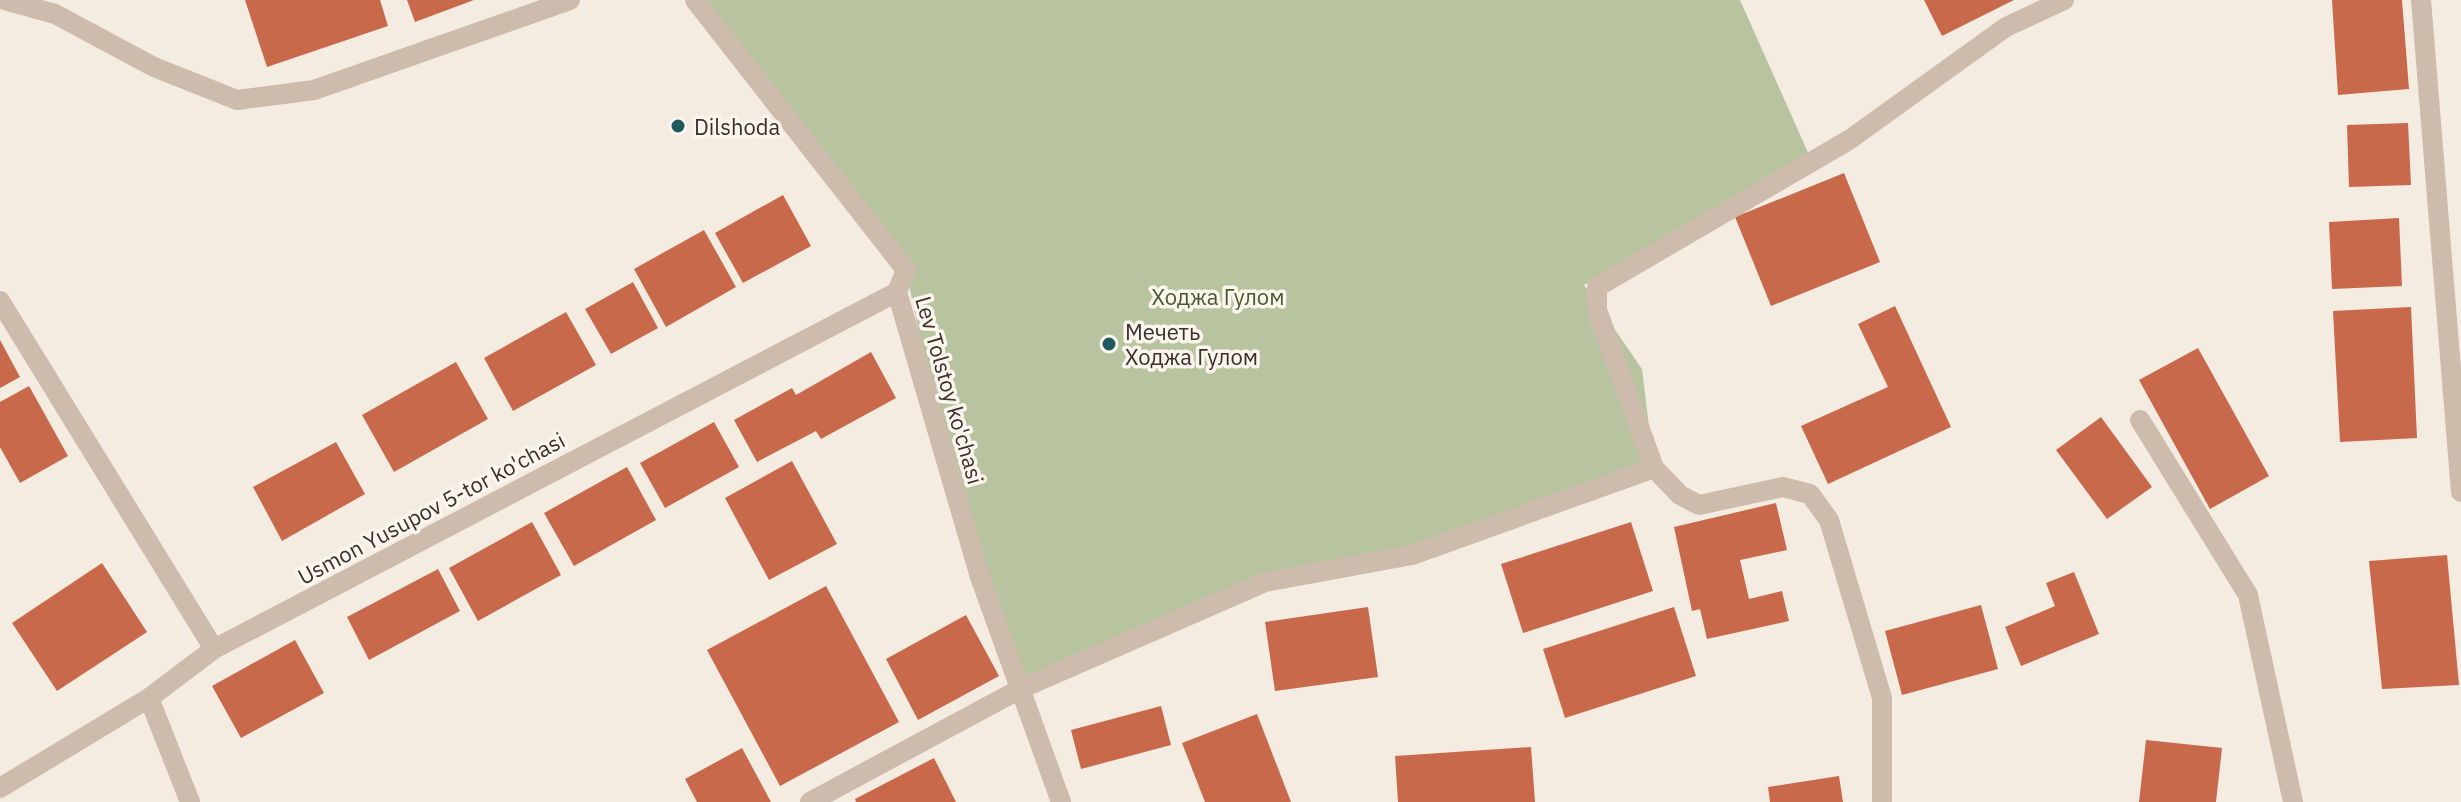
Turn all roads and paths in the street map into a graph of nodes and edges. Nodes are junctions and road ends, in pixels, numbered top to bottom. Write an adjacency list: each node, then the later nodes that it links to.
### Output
1 (5, 0): 2 (street)
2 (570, 0)
3 (695, 0): 6 (street, Lev Tolstoy ko'chasi)
4 (2064, 0): 9 (street)
5 (2421, 0): 10 (street)
6 (897, 292): 11 (street, Usmon Yusupov 5-tor ko'chasi); 12 (street, Lev Tolstoy ko'chasi)
7 (0, 301): 11 (street)
8 (2140, 420): 19 (street)
9 (1654, 468): 12 (street); 18 (street)
10 (2461, 492)
11 (214, 649): 13 (street, Usmon Yusupov 5-tor ko'chasi)
12 (1020, 689): 16 (street); 17 (street, Lev Tolstoy ko'chasi)
13 (149, 698): 14 (street, Usmon Yusupov 5-tor ko'chasi); 15 (street)
14 (0, 788)
15 (190, 802)
16 (810, 802)
17 (1061, 802)
18 (1882, 802)
19 (2293, 802)

